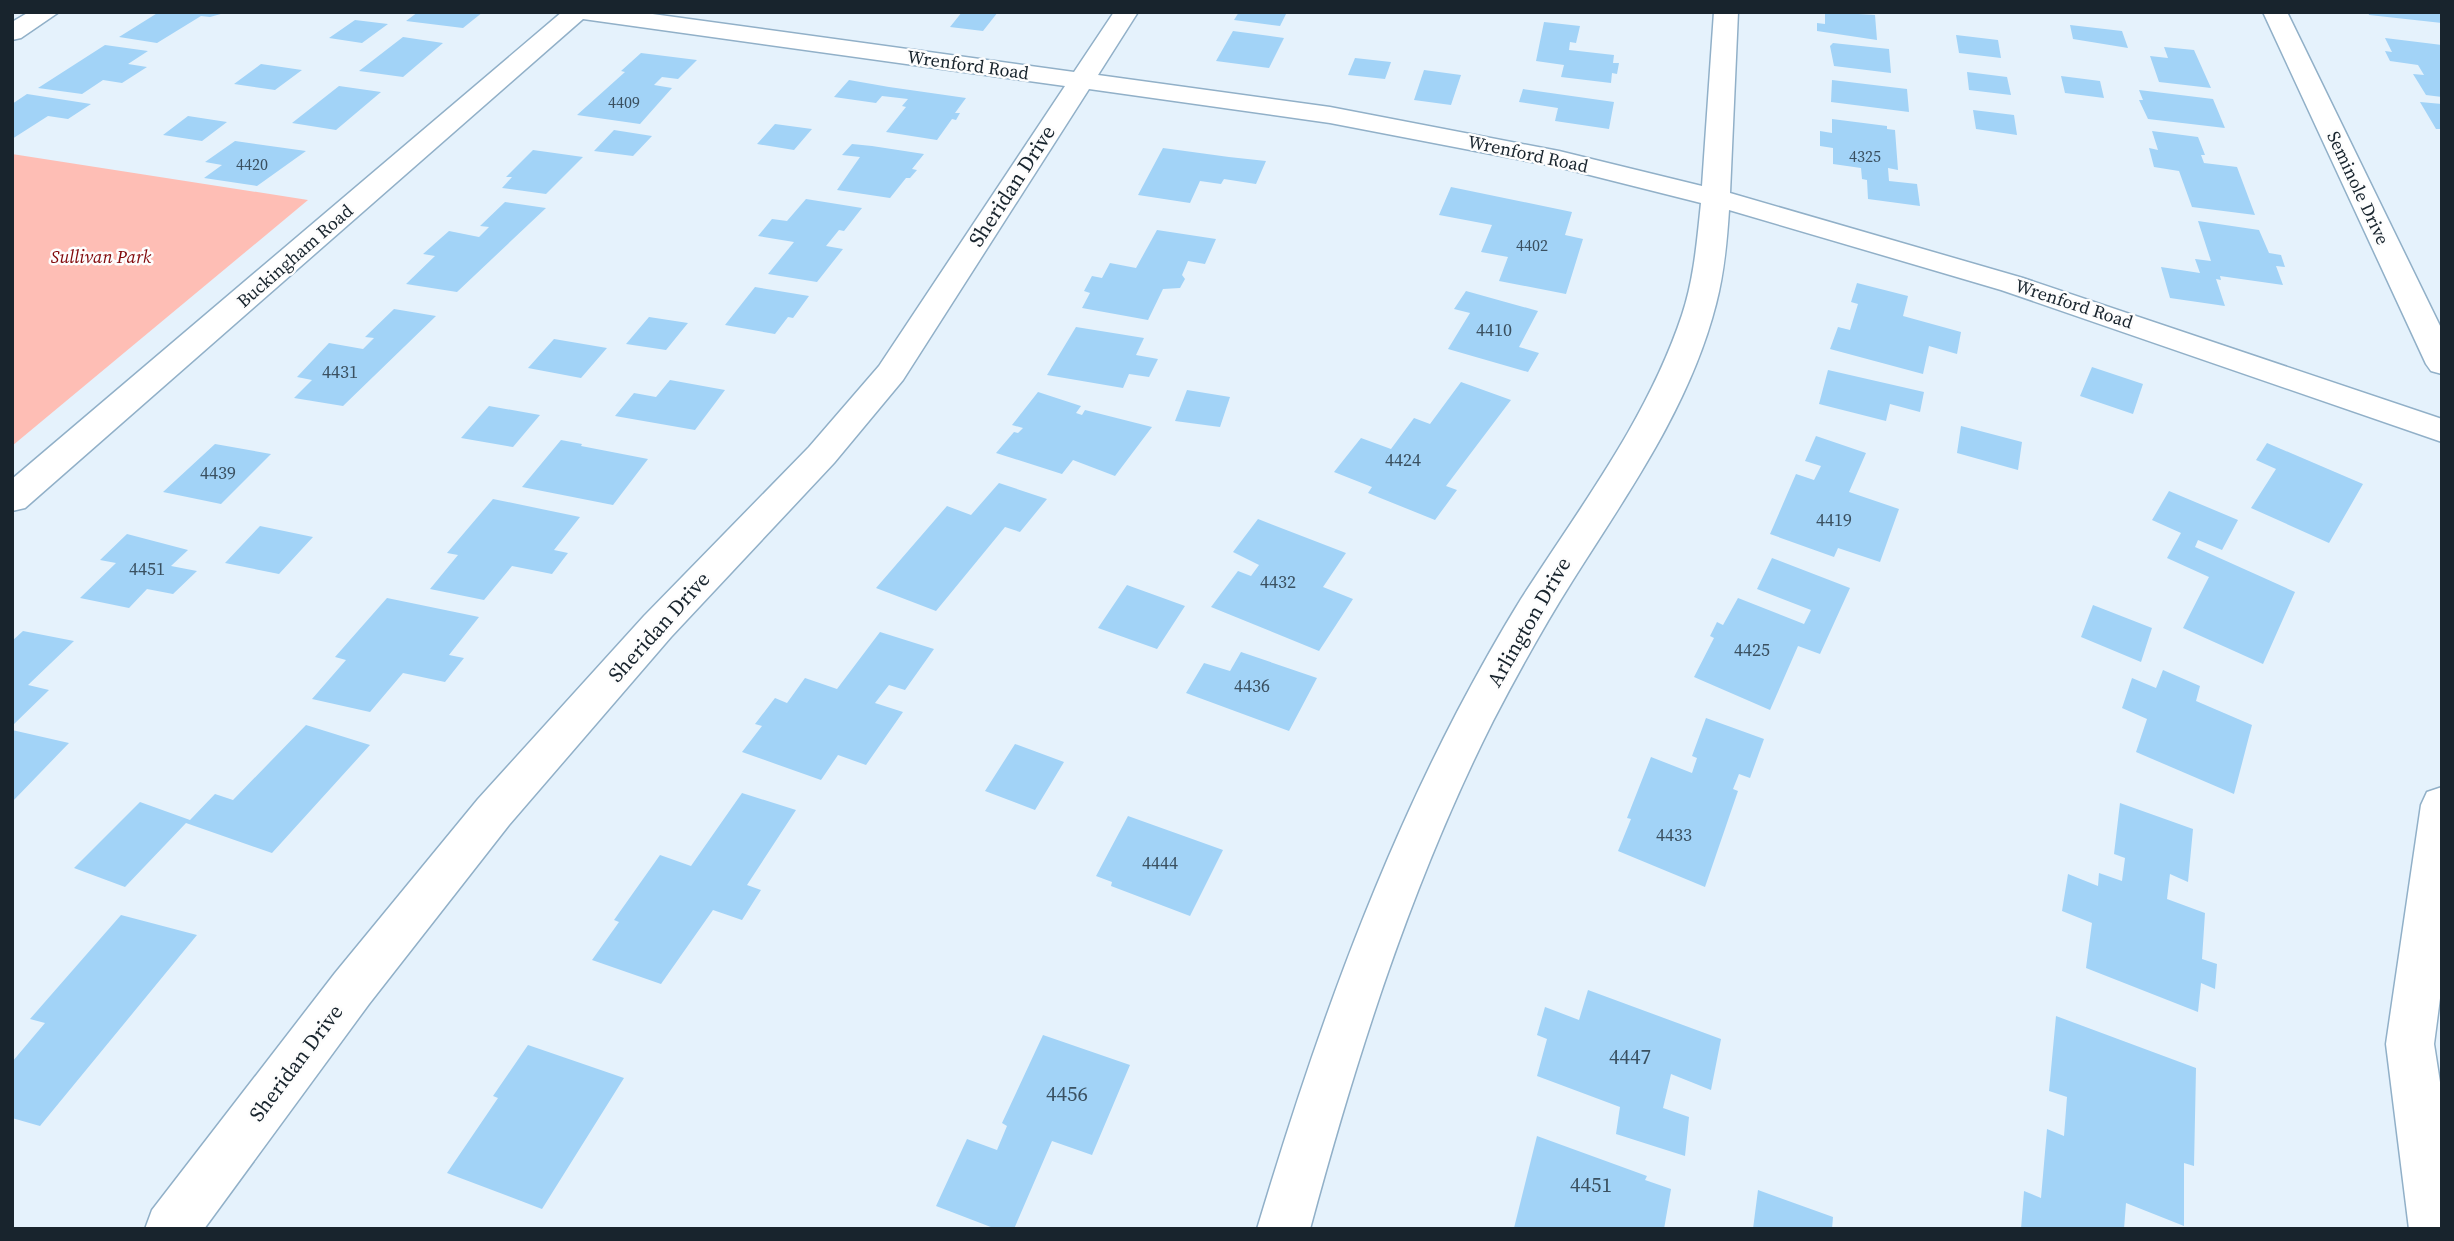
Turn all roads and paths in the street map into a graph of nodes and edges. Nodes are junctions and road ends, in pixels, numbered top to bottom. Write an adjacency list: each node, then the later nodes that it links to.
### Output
1 (47, 12): 7 (street)
2 (577, 12): 12 (street, Buckingham Road)
3 (583, 12): 8 (street, Wrenford Road)
4 (1126, 12): 8 (street, Sheridan Drive)
5 (1726, 12): 9 (street, Arlington Drive)
6 (2275, 12): 10 (street, Seminole Drive)
7 (12, 33)
8 (1081, 80): 9 (street, Wrenford Road); 14 (street, Sheridan Drive)
9 (1715, 198): 11 (street, Wrenford Road); 15 (street, Arlington Drive)
10 (2442, 364)
11 (2442, 431)
12 (12, 499)
13 (2442, 805): 16 (street)
14 (171, 1229)
15 (1283, 1229)
16 (2435, 1229)

